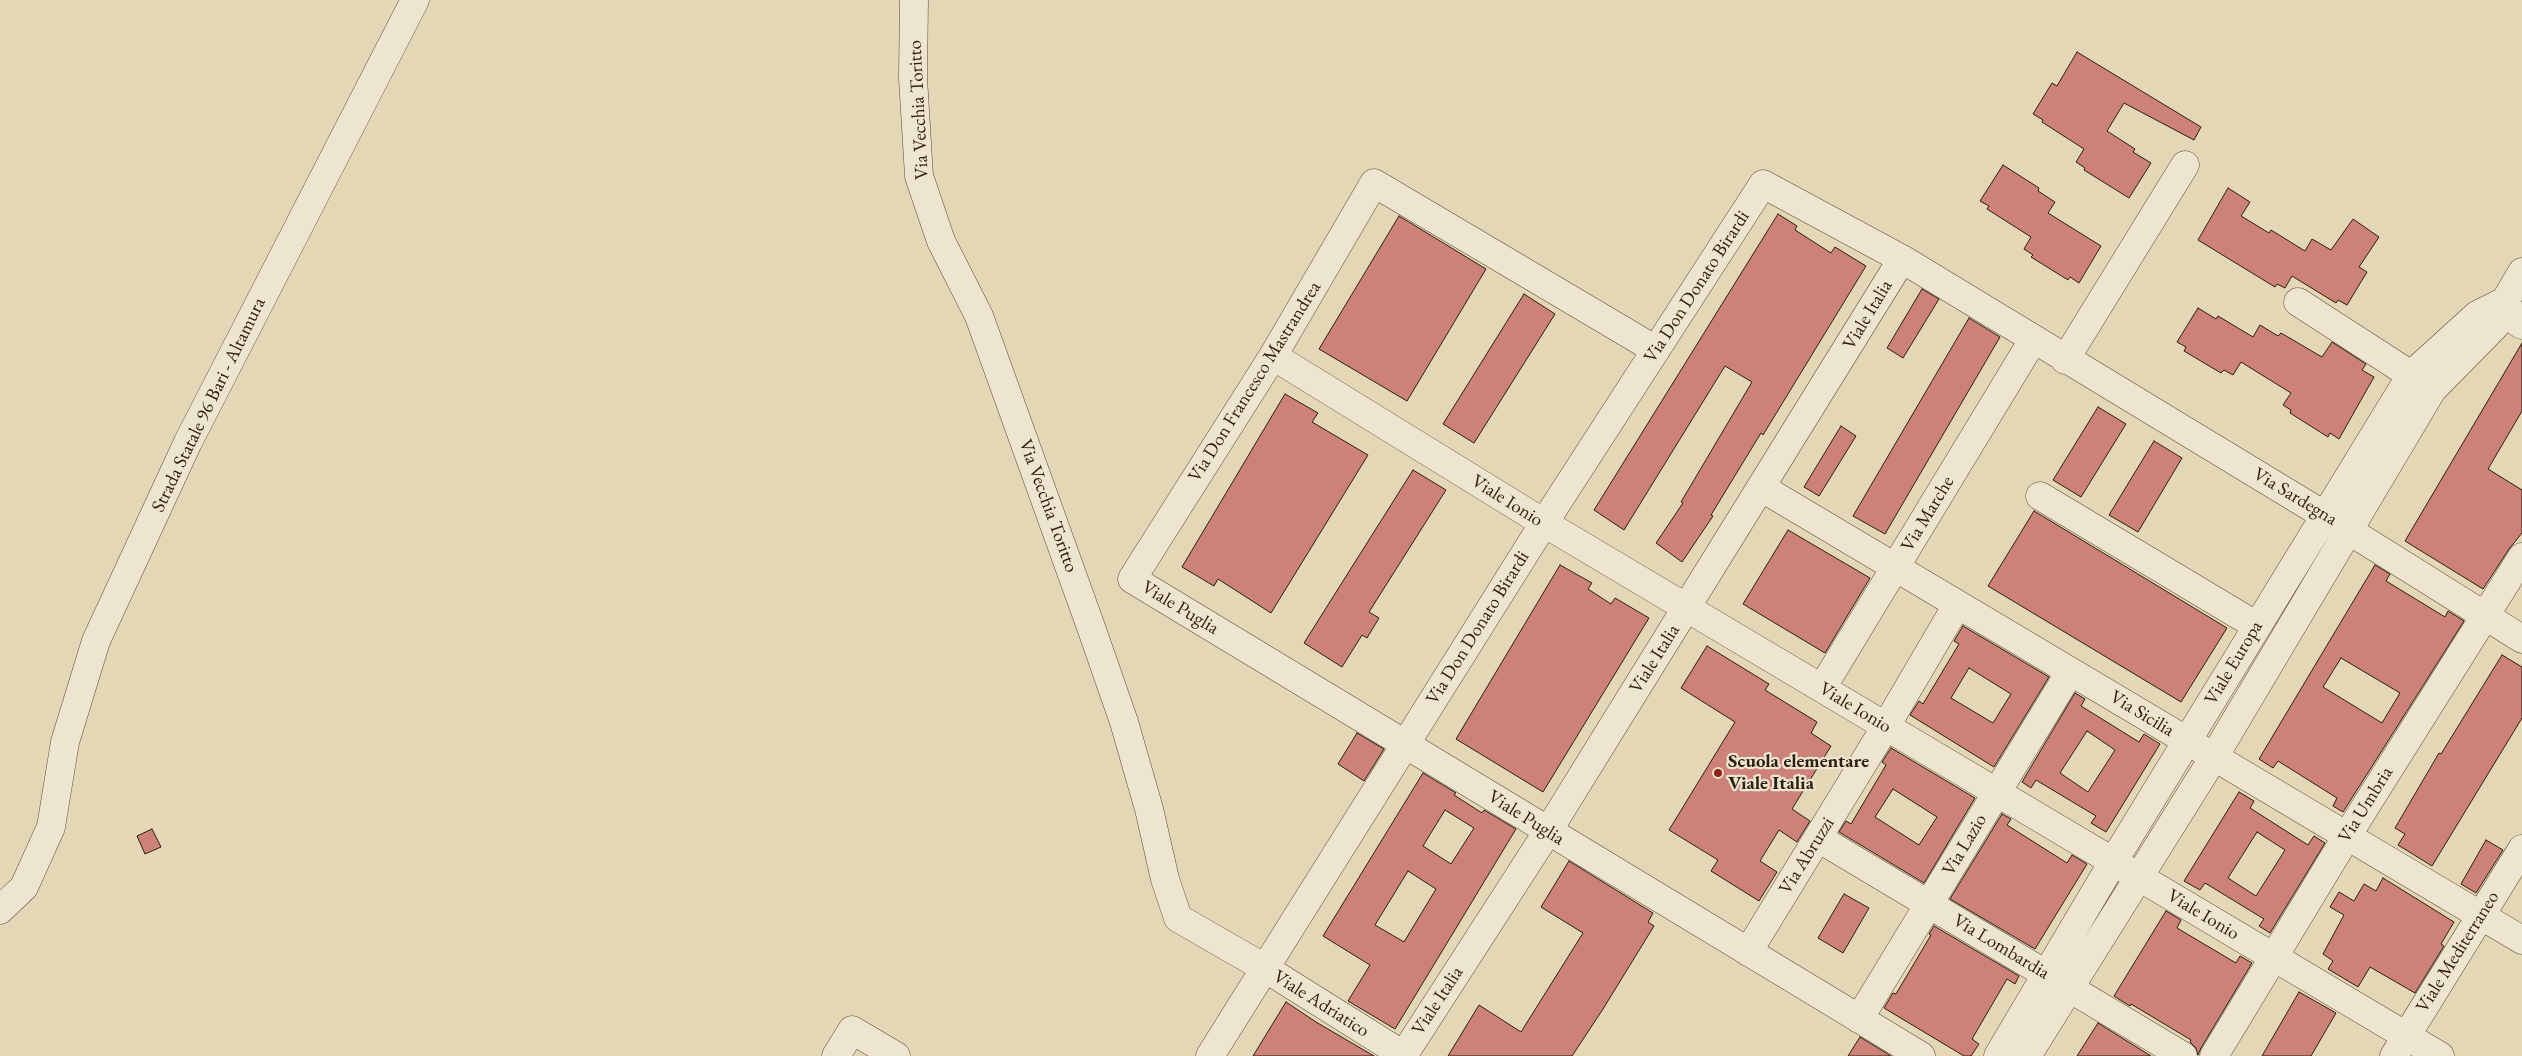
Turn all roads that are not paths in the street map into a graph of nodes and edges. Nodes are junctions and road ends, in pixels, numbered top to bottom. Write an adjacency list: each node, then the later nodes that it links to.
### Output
1 (415, 0): 41 (street, Strada Statale 96 Bari - Altamura)
2 (914, 0): 46 (street, Via Vecchia Toritto)
3 (2185, 165): 12 (street)
4 (1902, 259): 9 (street, Via Sardegna); 10 (street, Via Don Donato Birardi); 14 (street, Viale Italia)
5 (2522, 272): 6 (street, Viale Europa)
6 (2504, 300): 8 (street); 13 (street, Viale Europa); 18 (street, Viale Europa)
7 (2298, 302): 13 (street)
8 (2522, 325)
9 (2033, 340): 12 (street, Via Sardegna); 20 (street, Via Marche)
10 (1656, 350): 11 (street, Via Don Francesco Mastrandrea); 17 (street, Via Don Donato Birardi)
11 (1273, 356): 17 (street, Viale Ionio); 21 (street, Via Don Francesco Mastrandrea)
12 (2065, 360): 16 (street, Via Sardegna)
13 (2411, 375): 16 (street, Viale Europa)
14 (1762, 488): 20 (street, Via Sicilia); 23 (street, Viale Italia)
15 (2040, 496): 25 (street)
16 (2324, 515): 18 (street, Via Sardegna); 25 (street, Viale Europa)
17 (1544, 524): 23 (street, Viale Ionio); 31 (street, Via Don Donato Birardi)
18 (2349, 531): 24 (street, Via Sardegna); 32 (street, Viale Europa)
19 (2522, 557): 24 (street, Via Umbria)
20 (1895, 568): 22 (street, Via Sicilia); 28 (street, Via Marche)
21 (1132, 579): 31 (street, Viale Puglia)
22 (1957, 605): 27 (street, Via Sicilia); 29 (street, Via Abruzzi)
23 (1688, 608): 28 (street, Viale Ionio); 34 (street, Viale Italia)
24 (2484, 616): 26 (street, Via Sardegna); 35 (street, Via Umbria)
25 (2256, 626): 30 (street, Viale Europa)
26 (2522, 639)
27 (2070, 672): 30 (street, Via Sicilia); 33 (street, Via Lazio)
28 (1822, 688): 29 (street, Viale Ionio)
29 (1886, 726): 33 (street, Viale Ionio); 36 (street, Via Abruzzi)
30 (2186, 740): 32 (street, Via Sicilia); 38 (street, Viale Europa)
31 (1406, 744): 34 (street, Viale Puglia); 46 (street, Via Don Donato Birardi)
32 (2214, 757): 35 (street, Via Sicilia); 39 (street, Viale Europa)
33 (1997, 792): 38 (street, Viale Ionio); 40 (street, Via Lazio)
34 (1548, 831): 44 (street, Viale Puglia); 54 (street, Viale Italia)
35 (2347, 836): 42 (street, Via Sicilia); 45 (street, Via Umbria)
36 (1818, 838): 40 (street, Via Lombardia); 44 (street, Via Abruzzi)
37 (2522, 849): 42 (street, Viale Mediterraneo)
38 (2113, 862): 39 (street, Viale Ionio); 47 (street, Viale Europa)
39 (2138, 877): 45 (street, Viale Ionio); 48 (street, Viale Europa)
40 (1929, 904): 47 (street, Via Lombardia); 49 (street, Via Lazio)
41 (0, 910)
42 (2480, 916): 43 (street, Via Sicilia); 50 (street, Viale Mediterraneo)
43 (2522, 940)
44 (1748, 952): 49 (street, Viale Puglia)
45 (2274, 957): 50 (street, Viale Ionio); 59 (street, Via Umbria)
46 (1264, 967): 53 (street, Via Don Donato Birardi); 54 (street, Viale Adriatico)
47 (2046, 974): 48 (street, Via Lombardia); 56 (street, Viale Europa)
48 (2069, 988): 57 (street, Viale Europa); 58 (street, Via Lombardia)
49 (1859, 1019): 55 (street, Viale Puglia)
50 (2400, 1046): 60 (street, Viale Ionio)
51 (836, 1056): 52 (street)
52 (896, 1056)
53 (1210, 1056)
54 (1404, 1056)
55 (1921, 1056)
56 (1998, 1056)
57 (2027, 1056)
58 (2183, 1056)
59 (2214, 1056)
60 (2440, 1056)

